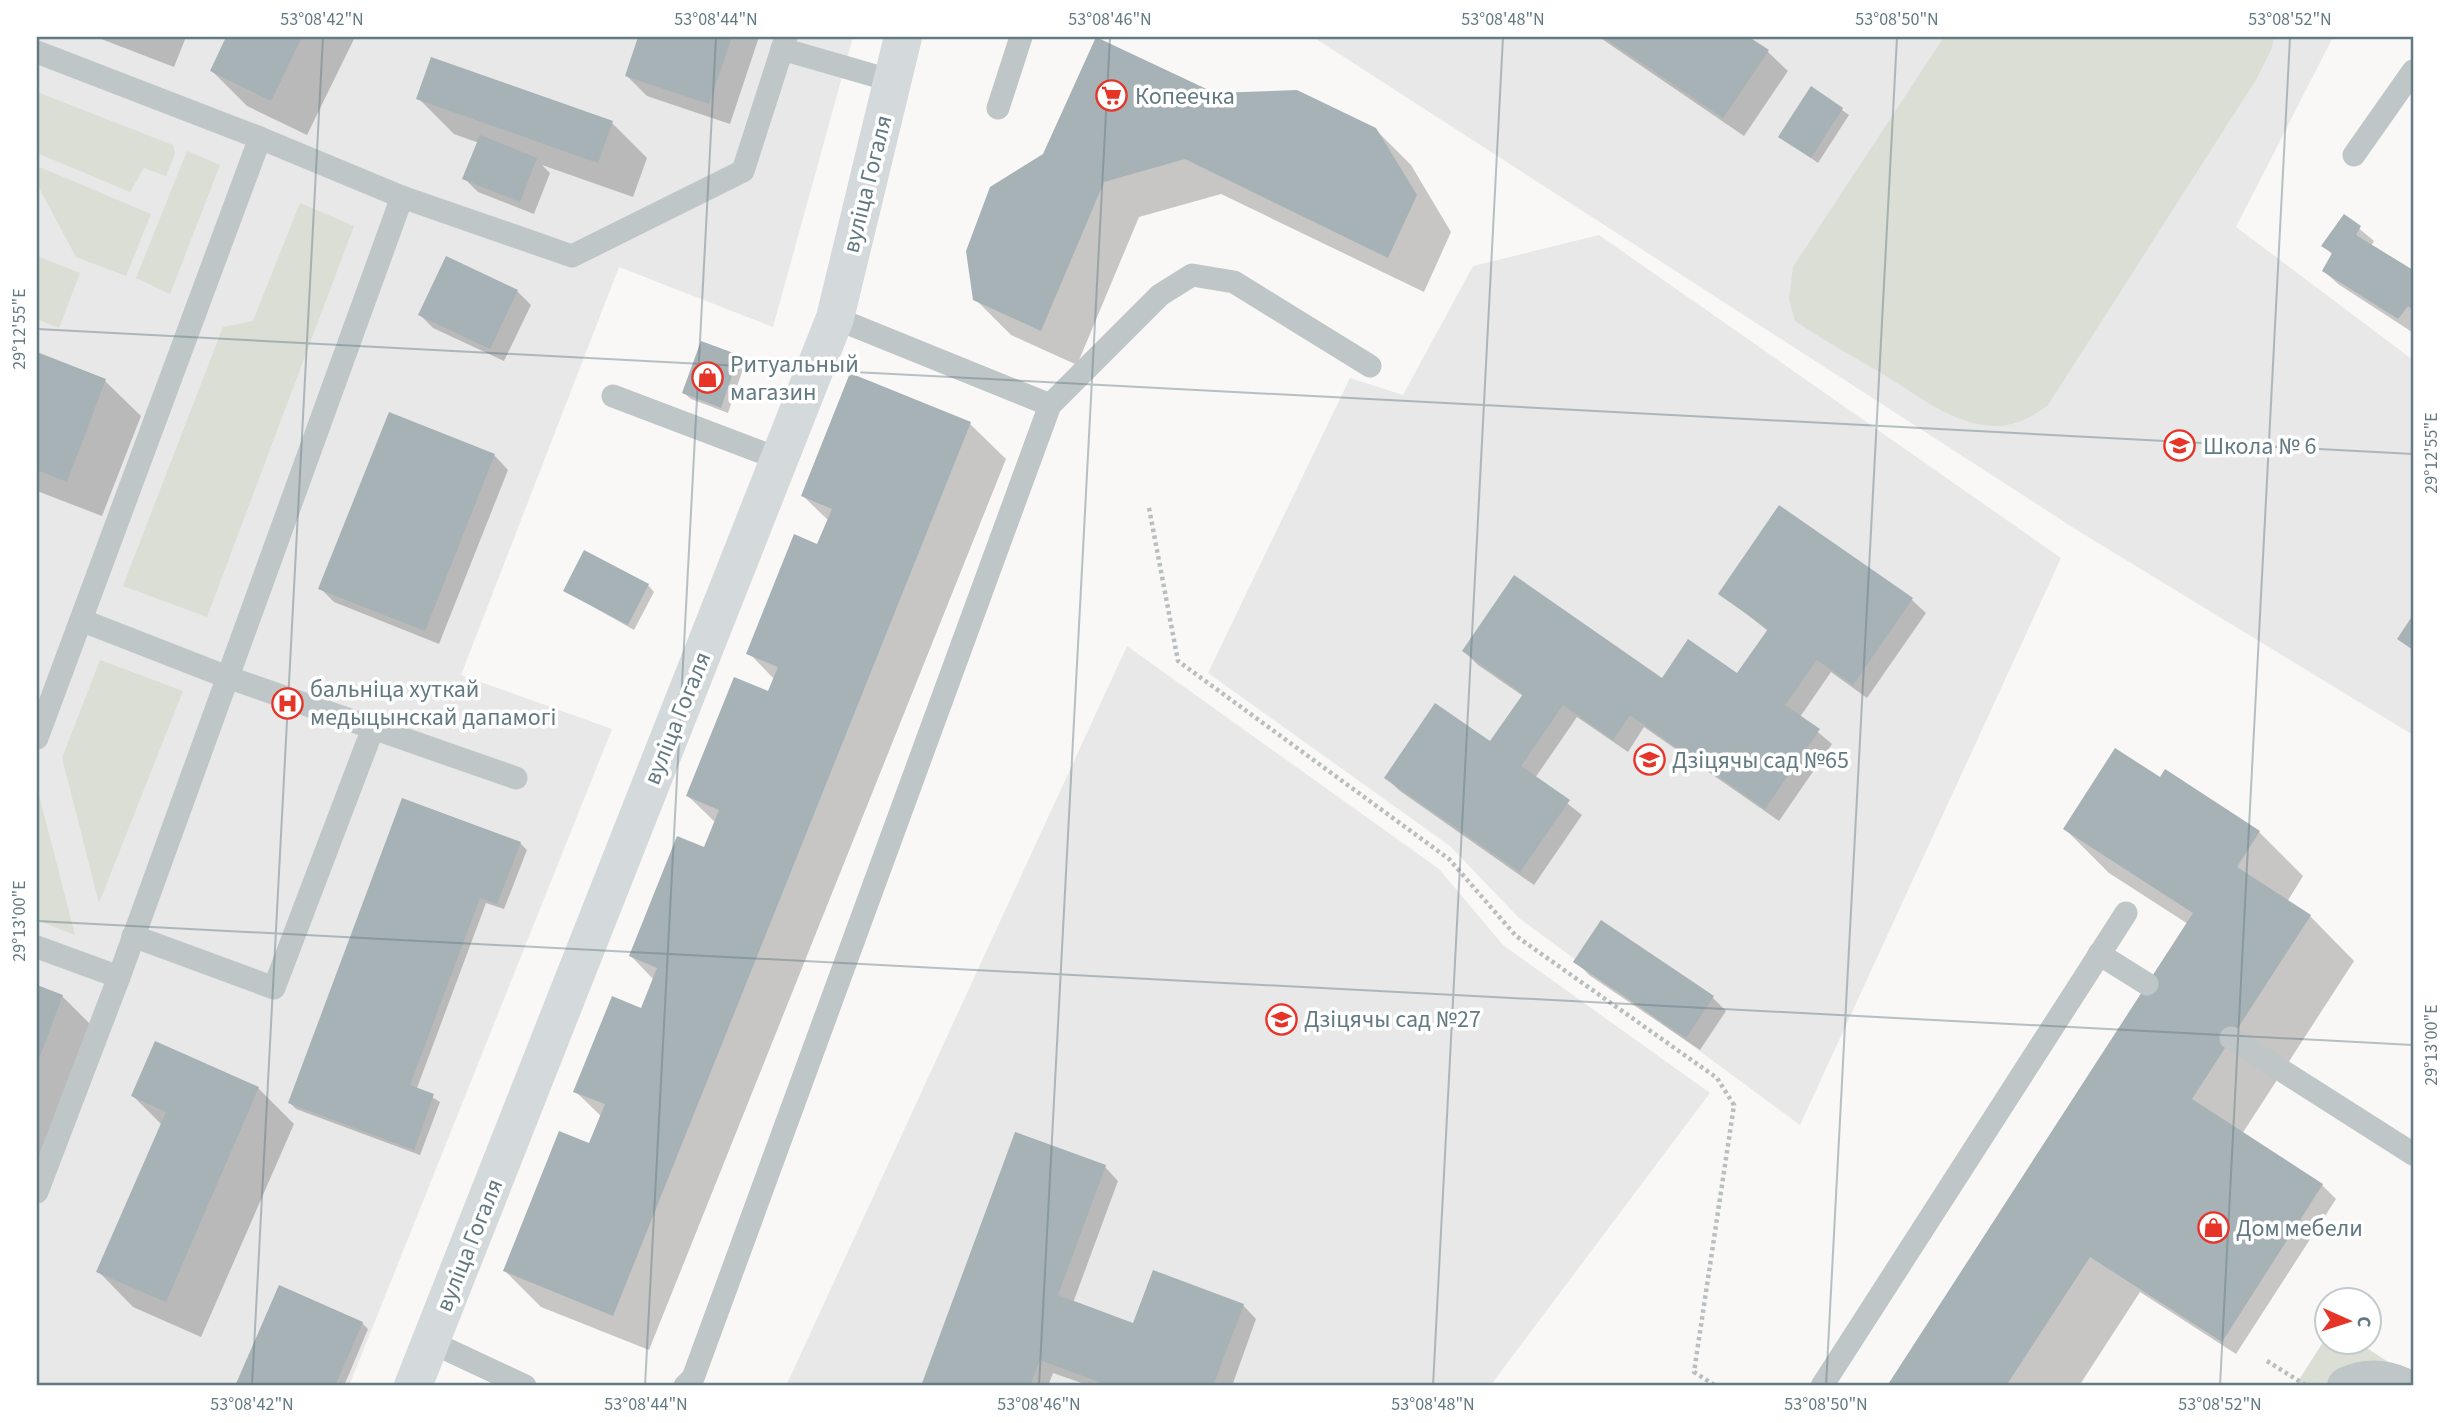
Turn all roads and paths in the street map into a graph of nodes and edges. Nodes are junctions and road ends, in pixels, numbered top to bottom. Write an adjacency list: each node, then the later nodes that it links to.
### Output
1 (904, 37): 6 (main road, вуліца Гогаля)
2 (1021, 37): 7 (lane)
3 (784, 43): 6 (lane); 10 (lane)
4 (37, 52): 8 (lane)
5 (2413, 71): 9 (lane)
6 (893, 81): 11 (main road, вуліца Гогаля)
7 (998, 108)
8 (260, 138): 10 (lane); 17 (lane)
9 (2354, 155)
10 (402, 197): 18 (lane)
11 (835, 318): 14 (lane); 15 (main road, вуліца Гогаля)
12 (1370, 366): 14 (lane)
13 (613, 396): 15 (lane)
14 (1050, 405): 35 (lane)
15 (779, 459): 31 (main road, вуліца Гогаля)
16 (1149, 508): 36 (path)
17 (81, 620): 18 (lane); 20 (lane)
18 (227, 677): 19 (lane); 23 (lane)
19 (373, 728): 21 (lane); 23 (lane)
20 (37, 738)
21 (516, 778)
22 (2126, 913): 25 (lane)
23 (133, 936): 26 (lane)
24 (37, 947): 26 (lane)
25 (2099, 954): 27 (lane); 37 (lane)
26 (119, 976): 30 (lane)
27 (2147, 984)
28 (2231, 1038): 29 (lane)
29 (2413, 1154)
30 (37, 1192)
31 (430, 1342): 33 (main road, вуліца Гогаля); 34 (lane)
32 (2267, 1361): 38 (path)
33 (413, 1386)
34 (525, 1386)
35 (685, 1386)
36 (1716, 1386)
37 (1822, 1386)
38 (2307, 1386)
39 (2346, 1386): 40 (street)
40 (2402, 1386)

